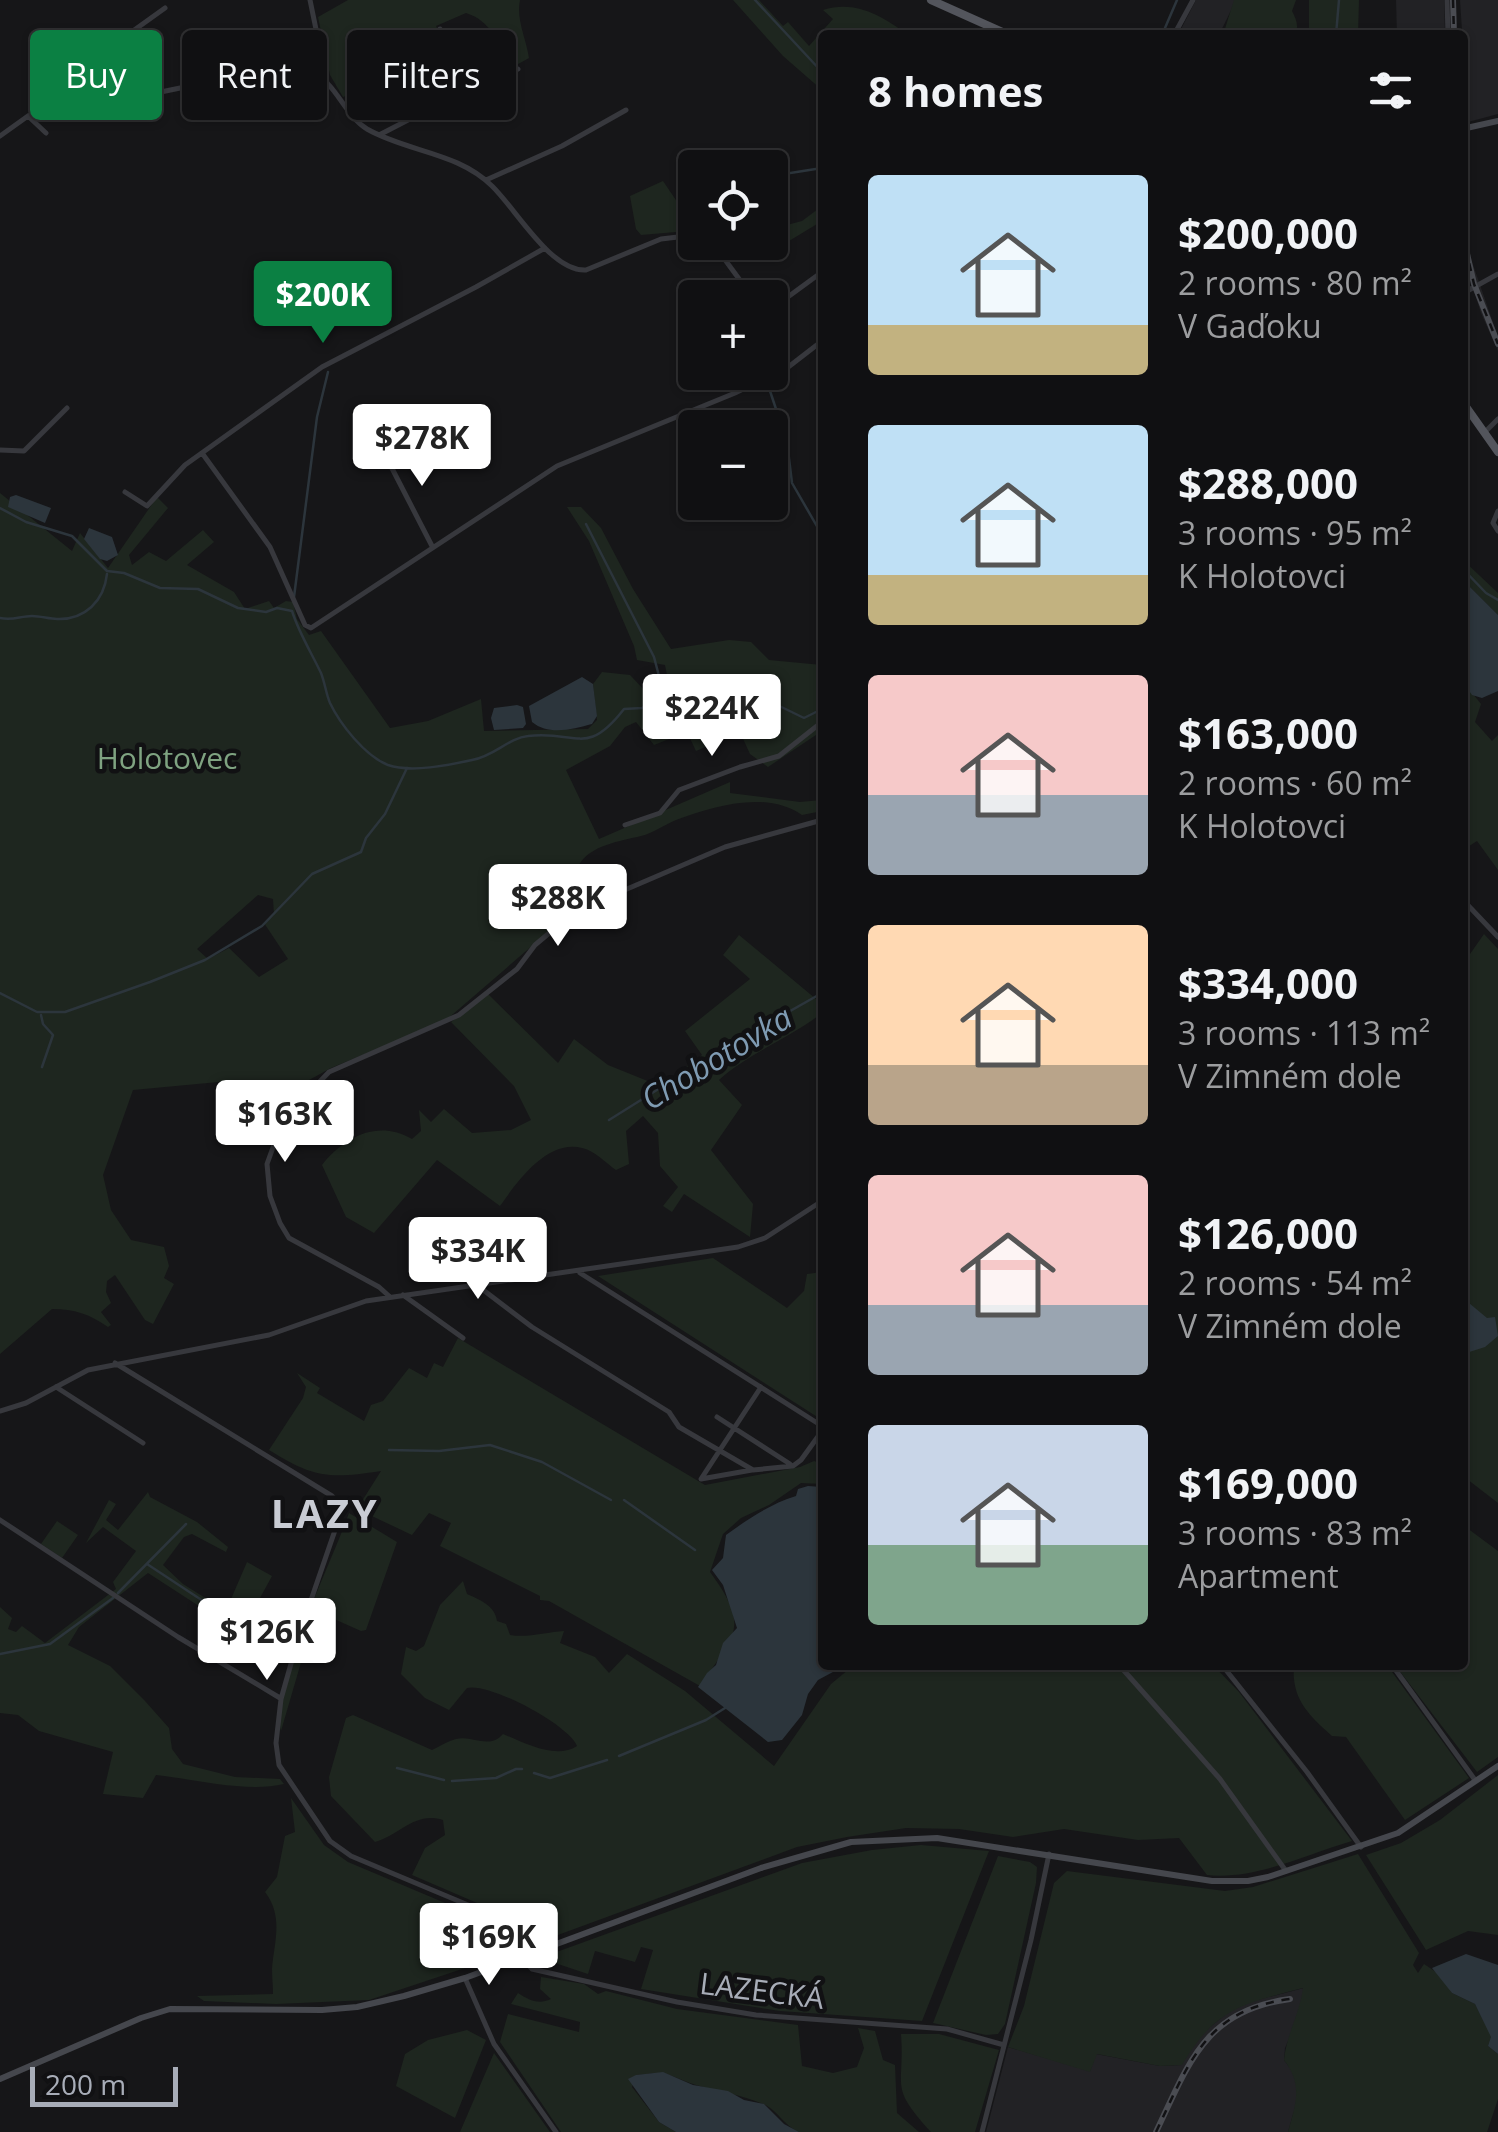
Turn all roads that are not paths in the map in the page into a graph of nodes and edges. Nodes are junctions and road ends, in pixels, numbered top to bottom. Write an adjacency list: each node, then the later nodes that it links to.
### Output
1 (310, 0): 7 (street)
2 (932, 0): 8 (main road)
3 (1192, 0): 9 (street)
4 (1447, 0): 10 (street)
5 (165, 8): 6 (street)
6 (134, 30)
7 (317, 30)
8 (998, 30)
9 (1177, 30)
10 (1448, 30)
11 (327, 83): 18 (street)
12 (626, 110): 20 (street)
13 (28, 116): 17 (street); 19 (street)
14 (408, 120): 18 (street)
15 (1498, 121): 16 (street)
16 (1468, 128)
17 (46, 133)
18 (381, 134): 20 (street)
19 (0, 136)
20 (486, 180): 22 (street)
21 (678, 237): 22 (street)
22 (545, 248): 37 (street)
23 (1498, 274): 25 (street)
24 (818, 275): 26 (street)
25 (1468, 292)
26 (788, 297)
27 (818, 344): 28 (street)
28 (788, 364)
29 (735, 390): 41 (street)
30 (67, 408): 35 (street)
31 (1468, 410): 33 (main road)
32 (1498, 419): 33 (street)
33 (1484, 433): 36 (main road)
34 (381, 447): 41 (street)
35 (0, 450)
36 (1498, 452)
37 (202, 453): 38 (street); 41 (street)
38 (125, 492)
39 (1498, 511): 40 (street)
40 (1498, 531)
41 (432, 546)
42 (818, 725): 44 (street)
43 (818, 821): 51 (street)
44 (625, 826)
45 (1468, 905): 46 (street)
46 (1498, 937)
47 (818, 1204): 48 (street)
48 (578, 1271): 49 (street); 55 (street)
49 (476, 1284): 50 (street); 62 (street)
50 (403, 1295): 51 (street); 52 (street)
51 (390, 1296): 53 (street)
52 (464, 1338)
53 (115, 1363): 54 (street); 69 (street)
54 (56, 1386): 56 (street); 61 (street)
55 (761, 1387): 58 (street); 59 (street)
56 (0, 1411)
57 (718, 1417): 59 (street)
58 (818, 1425)
59 (735, 1428): 62 (street); 63 (street)
60 (818, 1434): 63 (street)
61 (143, 1443)
62 (722, 1449): 64 (street); 64 (street)
63 (792, 1466): 64 (street)
64 (754, 1470)
65 (0, 1520): 69 (street)
66 (1123, 1670): 74 (street)
67 (1226, 1670): 72 (street)
68 (1396, 1670): 71 (street)
69 (281, 1699): 75 (street)
70 (1498, 1766): 71 (street)
71 (1476, 1782): 72 (street)
72 (1360, 1847): 74 (street)
73 (1048, 1854): 74 (street); 75 (street); 78 (street)
74 (1286, 1871)
75 (550, 1945): 76 (street)
76 (521, 1957): 77 (street); 78 (street, LAZECKÁ)
77 (465, 1978): 79 (street); 80 (street)
78 (1004, 2045): 81 (street)
79 (0, 2079)
80 (556, 2132)
81 (982, 2132)

